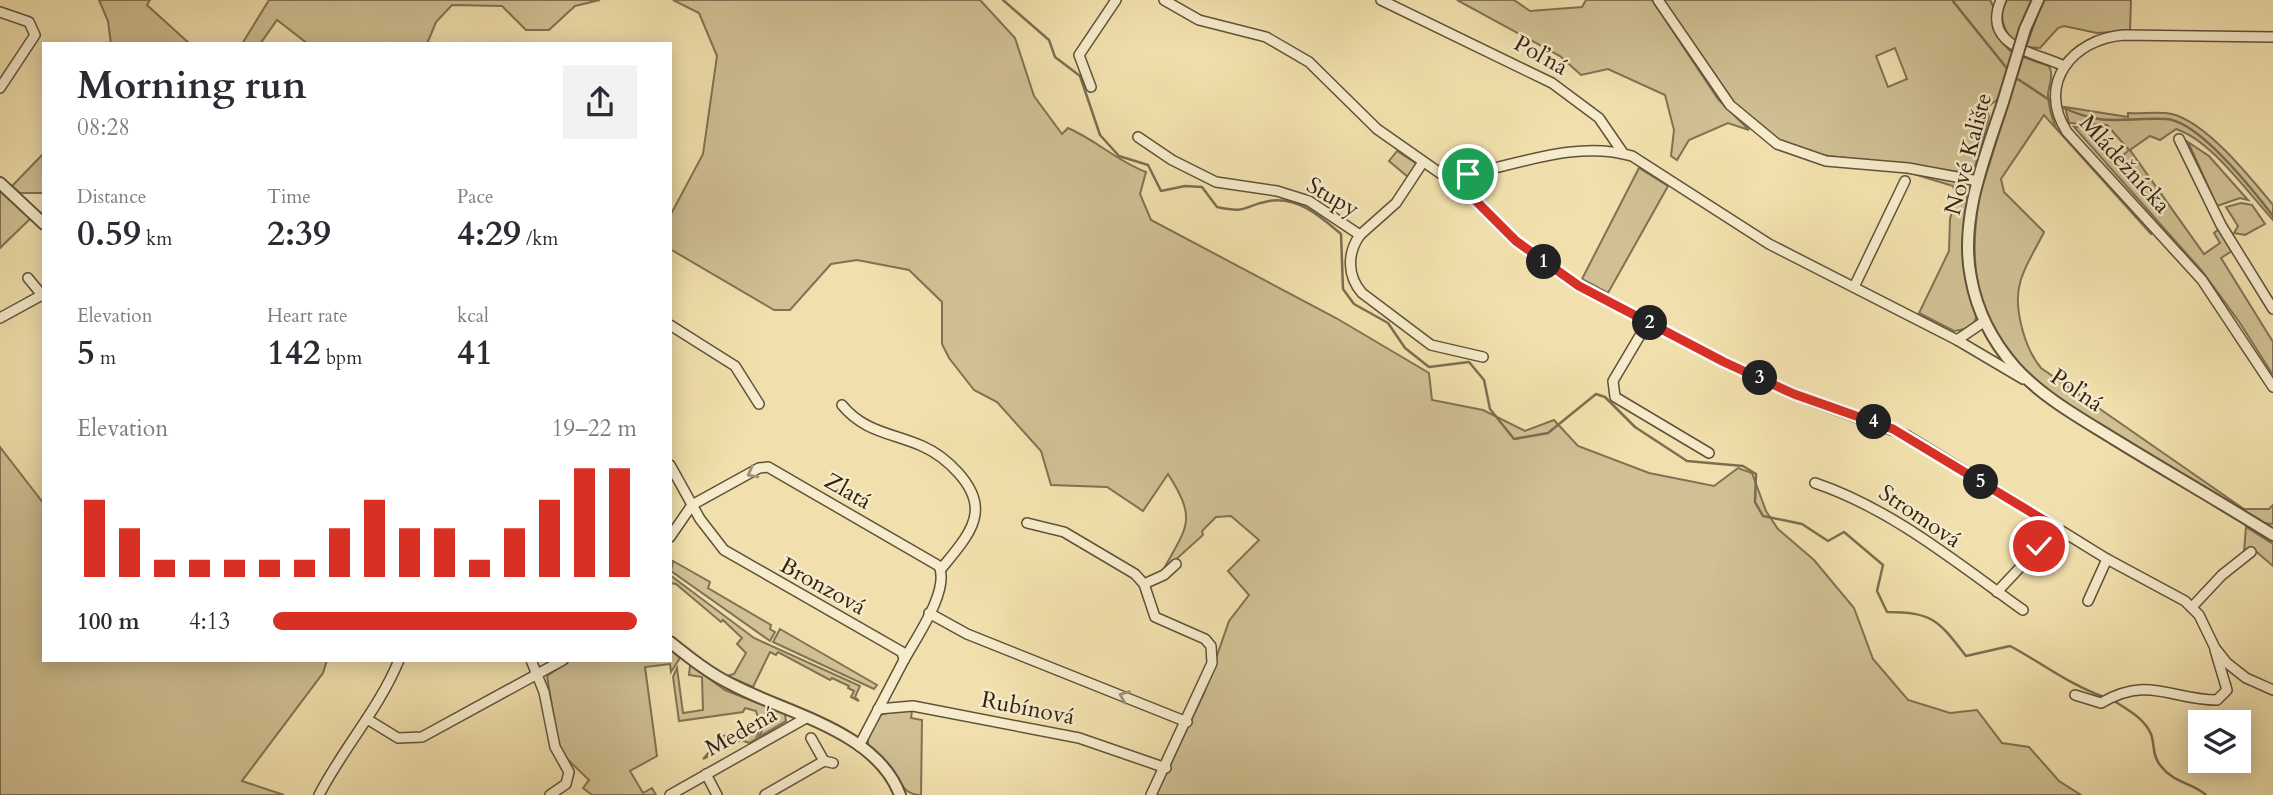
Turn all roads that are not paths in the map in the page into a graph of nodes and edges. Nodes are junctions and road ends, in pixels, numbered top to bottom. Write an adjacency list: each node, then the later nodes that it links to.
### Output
1 (1116, 0): 10 (street)
2 (1164, 0): 15 (street)
3 (1381, 0): 14 (street, Poľná)
4 (1658, 0): 17 (street)
5 (2001, 0): 9 (street)
6 (2038, 0): 17 (street, Nové Kalište, bridge)
7 (0, 12): 11 (street)
8 (2273, 37): 9 (street)
9 (2064, 66): 34 (street, Mládežnícka)
10 (1091, 87)
11 (0, 88)
12 (1138, 137): 21 (street, Stupy)
13 (2179, 139): 26 (street, Mládežnícka)
14 (1623, 153): 19 (street, Poľná); 23 (street, Poľná)
15 (1423, 162): 19 (street); 21 (street)
16 (1905, 181): 23 (street)
17 (1978, 181): 28 (street, Nové Kalište)
18 (0, 183): 20 (street)
19 (1464, 184): 29 (street)
20 (42, 222)
21 (1360, 235): 32 (street, Stupy)
22 (28, 278): 24 (street)
23 (1853, 287): 31 (street, Poľná)
24 (42, 295)
25 (42, 297): 27 (street)
26 (2273, 309)
27 (0, 318)
28 (1985, 321): 31 (street); 33 (street, Nové Kalište)
29 (1648, 322): 37 (street); 42 (street)
30 (672, 326): 35 (street)
31 (1957, 340): 33 (street, Poľná)
32 (1483, 357)
33 (2034, 386): 44 (street, Poľná)
34 (2273, 387)
35 (759, 404)
36 (842, 405): 48 (street)
37 (1709, 453)
38 (672, 469): 40 (street, Bronzová)
39 (1815, 483): 50 (street, Stromová)
40 (692, 505): 43 (street); 48 (street, Zlatá, one-way to 40); 57 (street, Bronzová)
41 (1027, 523): 49 (street)
42 (2057, 528): 46 (street); 50 (street)
43 (672, 534)
44 (2273, 535)
45 (2251, 552): 52 (street)
46 (2107, 559): 51 (street); 52 (street)
47 (1176, 564): 49 (street)
48 (941, 569): 54 (street)
49 (1144, 584): 67 (street)
50 (1997, 592): 53 (street, Stromová)
51 (2088, 601)
52 (2192, 607): 56 (street)
53 (2023, 610)
54 (929, 613): 57 (street); 67 (street, one-way to 54)
55 (672, 644): 65 (street, Medená)
56 (2215, 648): 62 (street); 63 (street)
57 (904, 660): 64 (street)
58 (398, 662): 66 (street)
59 (532, 662): 61 (street)
60 (559, 662): 61 (street)
61 (538, 673): 66 (street); 73 (street)
62 (2273, 690)
63 (2075, 695)
64 (878, 709): 69 (street); 70 (street, Rubínová)
65 (806, 718): 69 (street); 71 (street, Medená)
66 (367, 719): 72 (street)
67 (1187, 722): 70 (street)
68 (811, 738): 76 (street)
69 (859, 746): 77 (street)
70 (1166, 768): 78 (street)
71 (706, 774): 74 (street, Medená); 75 (street)
72 (319, 795)
73 (550, 795)
74 (670, 795)
75 (717, 795)
76 (765, 795)
77 (900, 795)
78 (1151, 795)

